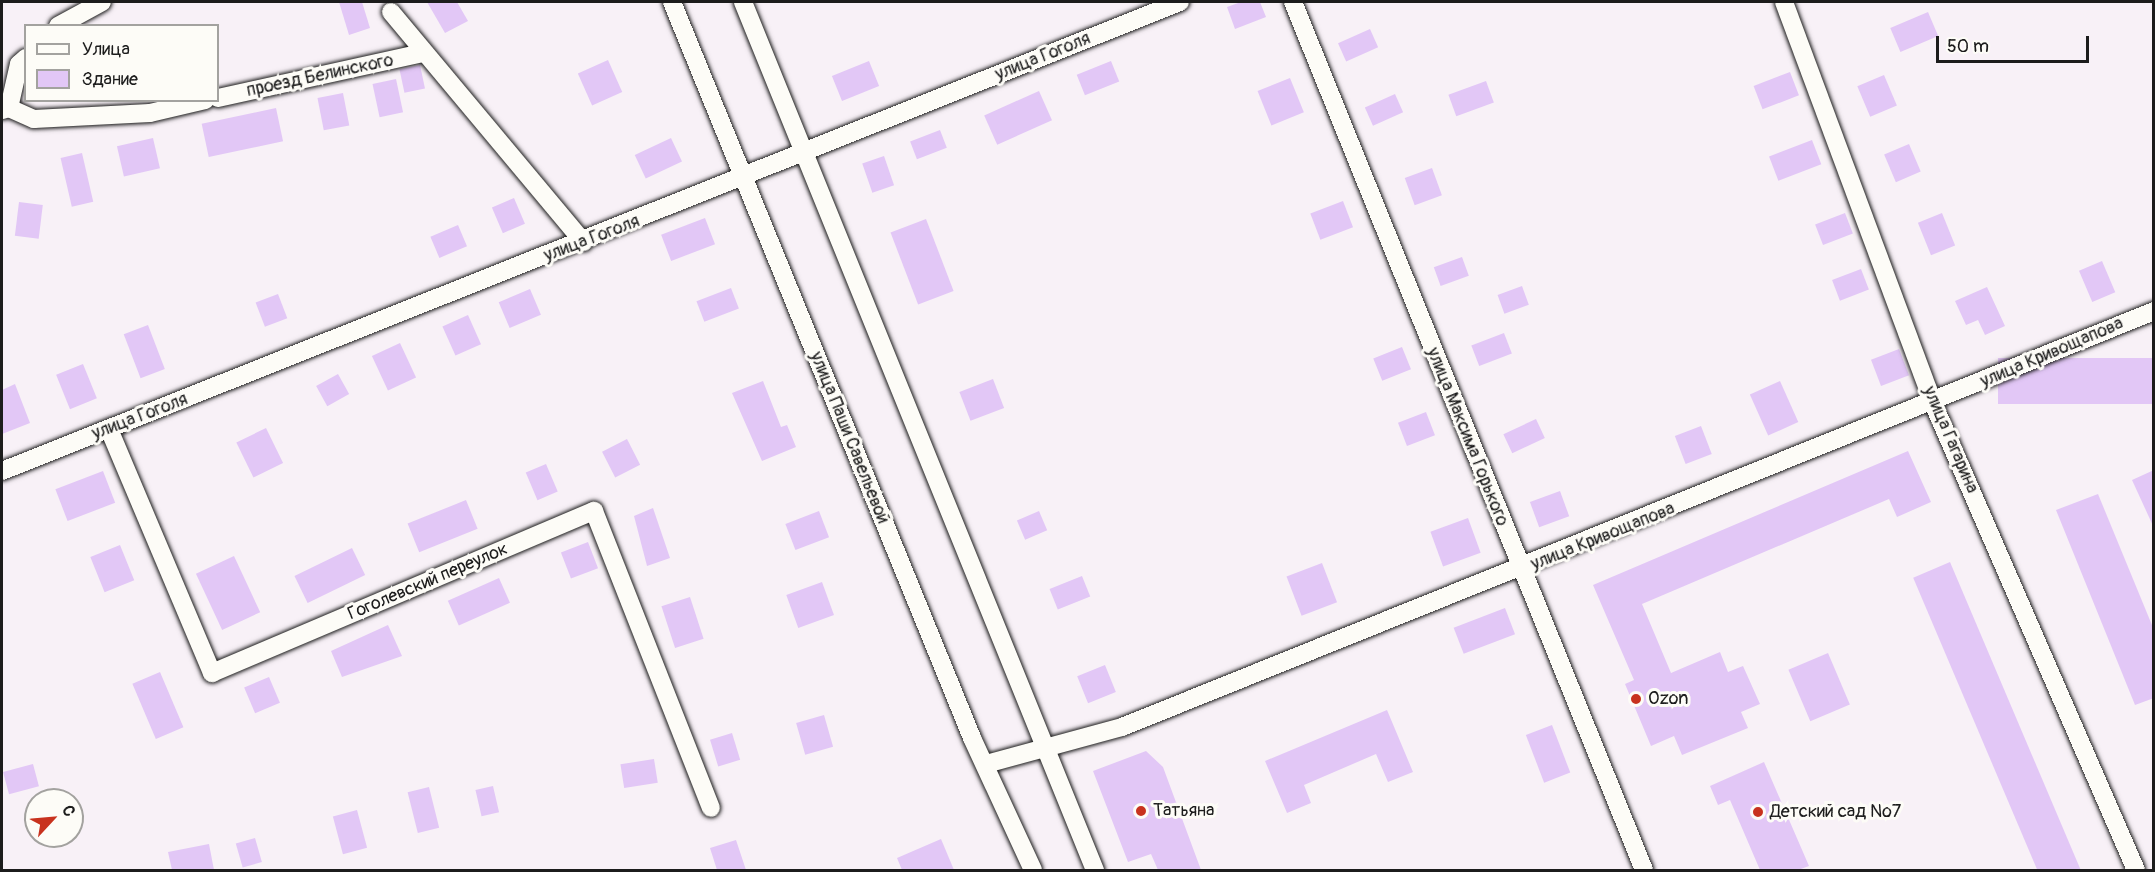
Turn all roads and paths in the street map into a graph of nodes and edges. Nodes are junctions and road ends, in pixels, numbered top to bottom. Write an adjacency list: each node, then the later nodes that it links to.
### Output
1 (102, 2): 8 (street)
2 (672, 2): 15 (street, улица Паши Савельевой)
3 (743, 2): 14 (street)
4 (1180, 2): 14 (street, улица Гоголя)
5 (1293, 2): 21 (street, улица Максима Горького)
6 (1784, 2): 18 (street, улица Гагарина)
7 (391, 12): 9 (street)
8 (62, 24)
9 (423, 53): 11 (street, проезд Белинского); 16 (street)
10 (24, 60): 13 (street)
11 (219, 98)
12 (197, 102): 13 (street)
13 (5, 109)
14 (805, 154): 15 (street, улица Гоголя); 22 (street)
15 (743, 180): 16 (street, улица Гоголя); 23 (street, улица Паши Савельевой)
16 (583, 242): 19 (street, улица Гоголя)
17 (2154, 311): 18 (street, улица Кривощапова)
18 (1933, 403): 21 (street, улица Кривощапова); 28 (street, улица Гагарина)
19 (109, 429): 20 (street, улица Гоголя); 24 (street, Гоголевский переулок)
20 (2, 471)
21 (1521, 571): 22 (street, улица Кривощапова); 27 (street, улица Максима Горького)
22 (1045, 746): 23 (street, улица Кривощапова); 26 (street)
23 (986, 764): 25 (street, улица Паши Савельевой)
24 (711, 808)
25 (1033, 870)
26 (1095, 870)
27 (1644, 870)
28 (2136, 870)

